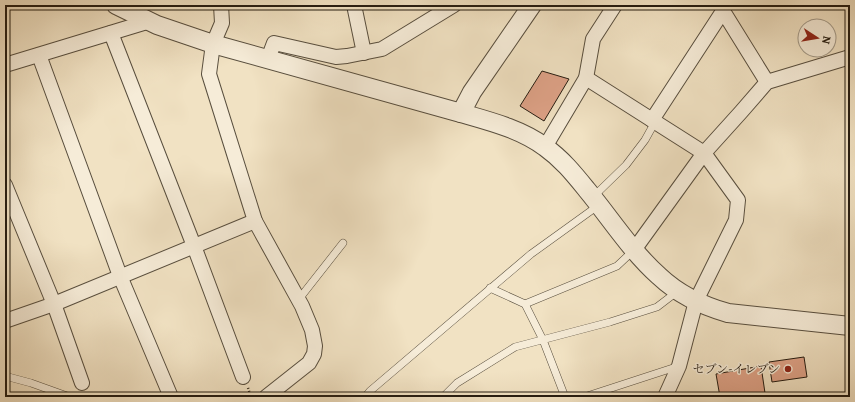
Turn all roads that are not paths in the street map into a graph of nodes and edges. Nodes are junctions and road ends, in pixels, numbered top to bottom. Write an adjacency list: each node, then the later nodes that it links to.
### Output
1 (116, 5): 8 (street)
2 (221, 5): 10 (street)
3 (354, 5): 11 (street)
4 (454, 5): 11 (street)
5 (532, 5): 18 (street)
6 (615, 5): 16 (street)
7 (724, 8): 17 (street); 19 (street)
8 (150, 21): 9 (street); 10 (street)
9 (111, 33): 12 (street); 26 (street)
10 (214, 44): 14 (street); 24 (street)
11 (364, 53): 14 (street)
12 (39, 55): 15 (street); 28 (street)
13 (850, 57): 17 (street)
14 (268, 59): 18 (street)
15 (5, 65)
16 (586, 78): 19 (street); 20 (street)
17 (767, 82): 21 (street)
18 (461, 113): 20 (street)
19 (654, 121): 21 (street); 23 (lane)
20 (545, 147): 23 (street)
21 (704, 153): 27 (street); 32 (street)
22 (5, 185): 33 (street)
23 (596, 201): 27 (street); 29 (lane)
24 (255, 221): 26 (street); 31 (street)
25 (343, 243): 31 (lane)
26 (194, 246): 28 (street); 40 (street)
27 (634, 250): 30 (street); 34 (lane)
28 (120, 276): 33 (street); 44 (street)
29 (490, 288): 34 (lane); 42 (lane)
30 (678, 291): 32 (street); 37 (lane)
31 (299, 299): 45 (street)
32 (696, 301): 36 (street); 38 (street)
33 (54, 304): 35 (street); 41 (street)
34 (525, 304): 37 (lane)
35 (5, 321)
36 (850, 326)
37 (543, 340): 46 (lane); 47 (lane)
38 (679, 366): 48 (lane); 49 (street)
39 (5, 376): 43 (lane)
40 (243, 377)
41 (82, 383)
42 (370, 395)
43 (70, 397)
44 (171, 397)
45 (266, 397)
46 (443, 397)
47 (565, 397)
48 (584, 397)
49 (665, 397)

